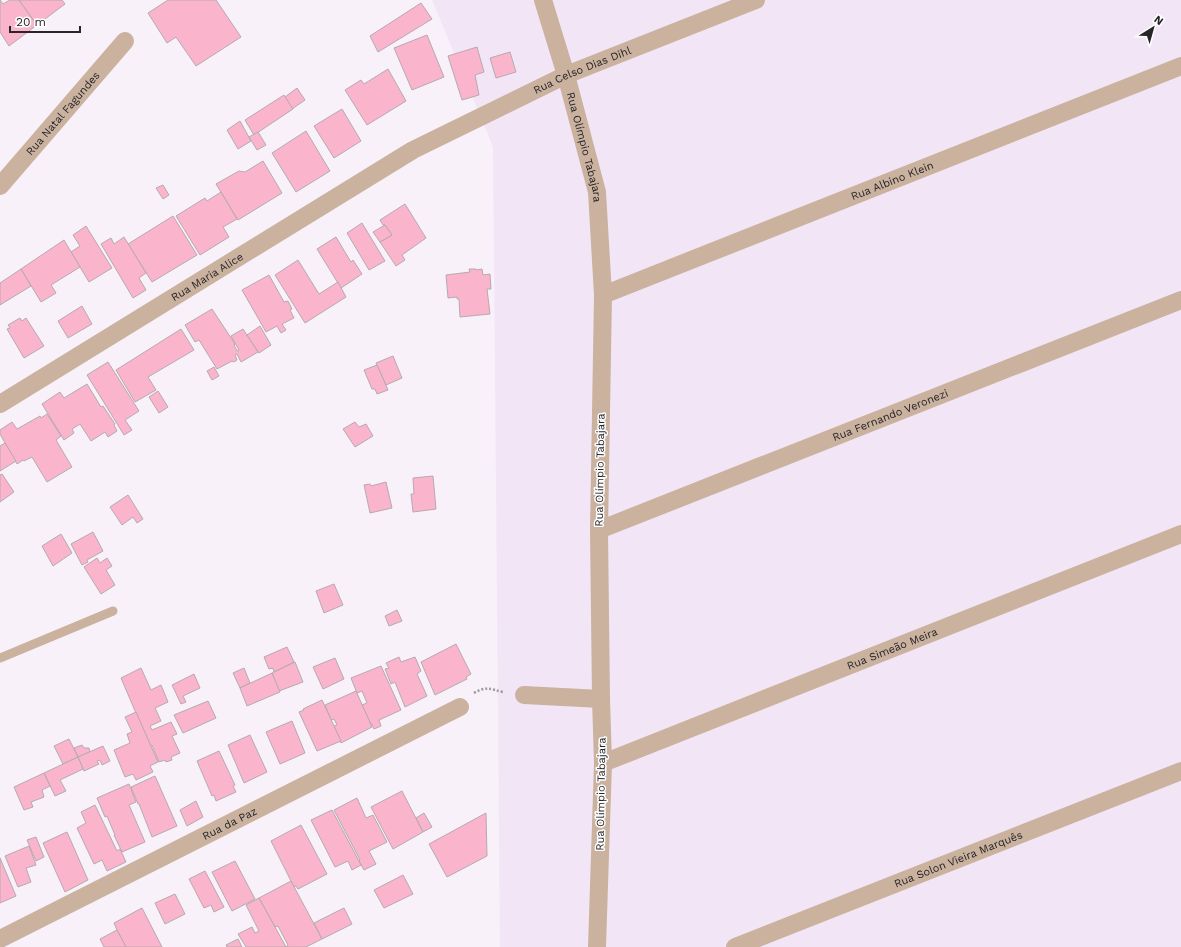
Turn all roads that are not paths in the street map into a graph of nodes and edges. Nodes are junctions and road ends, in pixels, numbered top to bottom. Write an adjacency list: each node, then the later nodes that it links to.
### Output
1 (543, 0): 5 (street, Rua Olímpio Tabajara)
2 (756, 0): 5 (street, Rua Celso Dias Dihl)
3 (125, 41): 7 (street, Rua Natal Fagundes)
4 (1181, 66): 8 (street, Rua Albino Klein)
5 (566, 75): 6 (street, Rua Celso Dias Dihl); 8 (street, Rua Olímpio Tabajara)
6 (413, 150): 10 (street, Rua Maria Alice)
7 (0, 186)
8 (603, 295): 11 (street, Rua Olímpio Tabajara)
9 (1181, 300): 11 (street, Rua Fernando Veronezi)
10 (0, 404)
11 (600, 530): 16 (street, Rua Olímpio Tabajara)
12 (1181, 534): 18 (street, Rua Simeão Meira)
13 (113, 611): 14 (lane)
14 (0, 658)
15 (524, 695): 16 (street)
16 (601, 699): 18 (street, Rua Olímpio Tabajara)
17 (460, 707): 20 (street, Rua da Paz)
18 (603, 764): 21 (street, Rua Olímpio Tabajara)
19 (1181, 771): 22 (street, Rua Solon Vieira Marquês)
20 (0, 939)
21 (597, 947)
22 (735, 947)

